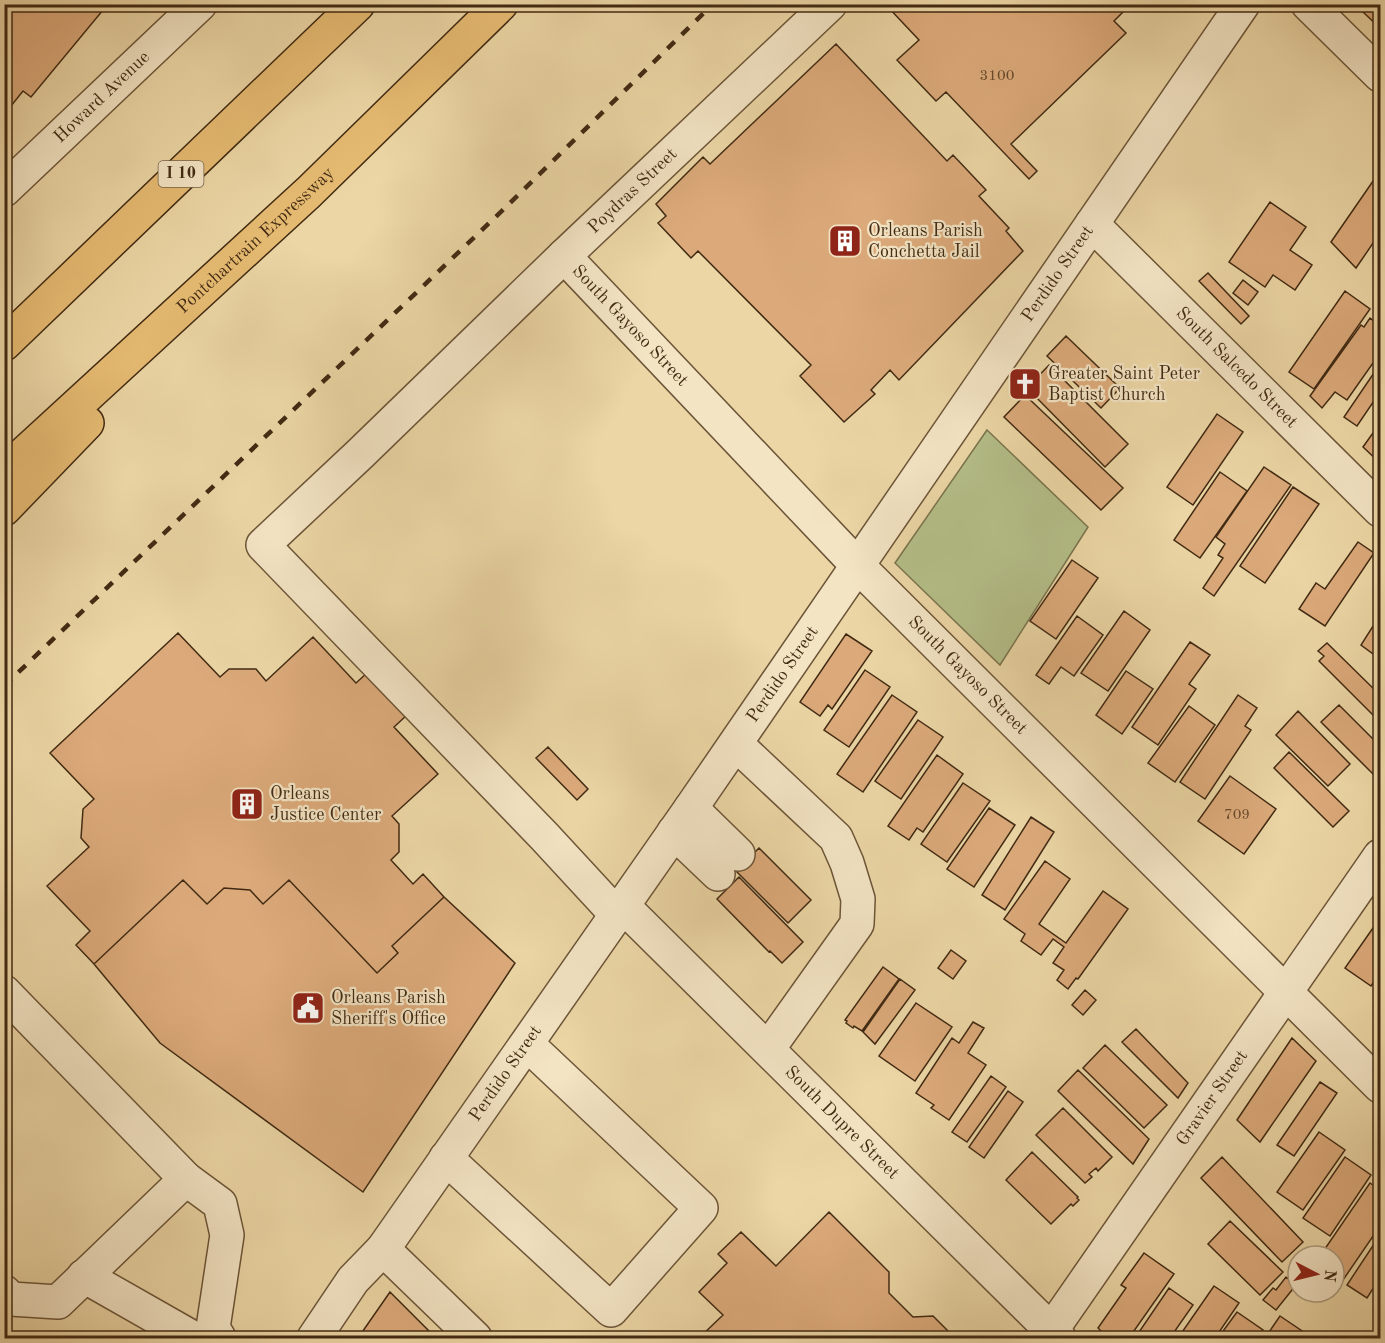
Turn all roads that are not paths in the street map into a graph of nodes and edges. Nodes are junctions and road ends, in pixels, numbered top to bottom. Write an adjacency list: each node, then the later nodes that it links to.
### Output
1 (200, 4): 8 (street, Howard Avenue)
2 (358, 4): 12 (highway, I 10)
3 (501, 4): 9 (highway, Pontchartrain Expressway)
4 (830, 4): 11 (street, Poydras Street)
5 (1308, 4): 7 (street)
6 (1228, 10): 10 (street, Perdido Street)
7 (1380, 75)
8 (4, 190)
9 (309, 192): 13 (highway, Pontchartrain Expressway); 14 (highway)
10 (1092, 224): 15 (street, South Salcedo Street); 16 (street, Perdido Street)
11 (564, 255): 16 (street, South Gayoso Street); 21 (street, Poydras Street)
12 (4, 344)
13 (4, 472)
14 (4, 509)
15 (1380, 510)
16 (858, 566): 17 (street, Perdido Street); 23 (street, South Gayoso Street)
17 (736, 744): 18 (street, Perdido Street); 25 (street)
18 (683, 820): 20 (street); 21 (street, Perdido Street)
19 (1380, 856): 23 (street, Gravier Street)
20 (728, 864)
21 (620, 910): 24 (street, Perdido Street); 25 (street, South Dupre Street)
22 (4, 992): 28 (street)
23 (1286, 992): 26 (street, South Gayoso Street); 32 (street, Gravier Street)
24 (527, 1044): 27 (street, Perdido Street); 27 (street)
25 (768, 1049): 32 (street, South Dupre Street)
26 (1380, 1086)
27 (446, 1158): 29 (street, Perdido Street)
28 (186, 1179): 30 (street); 34 (street)
29 (383, 1248): 35 (street, Perdido Street); 36 (street)
30 (84, 1276): 31 (street); 33 (street)
31 (4, 1292)
32 (1052, 1336)
33 (193, 1338)
34 (219, 1338)
35 (314, 1338)
36 (475, 1338)

